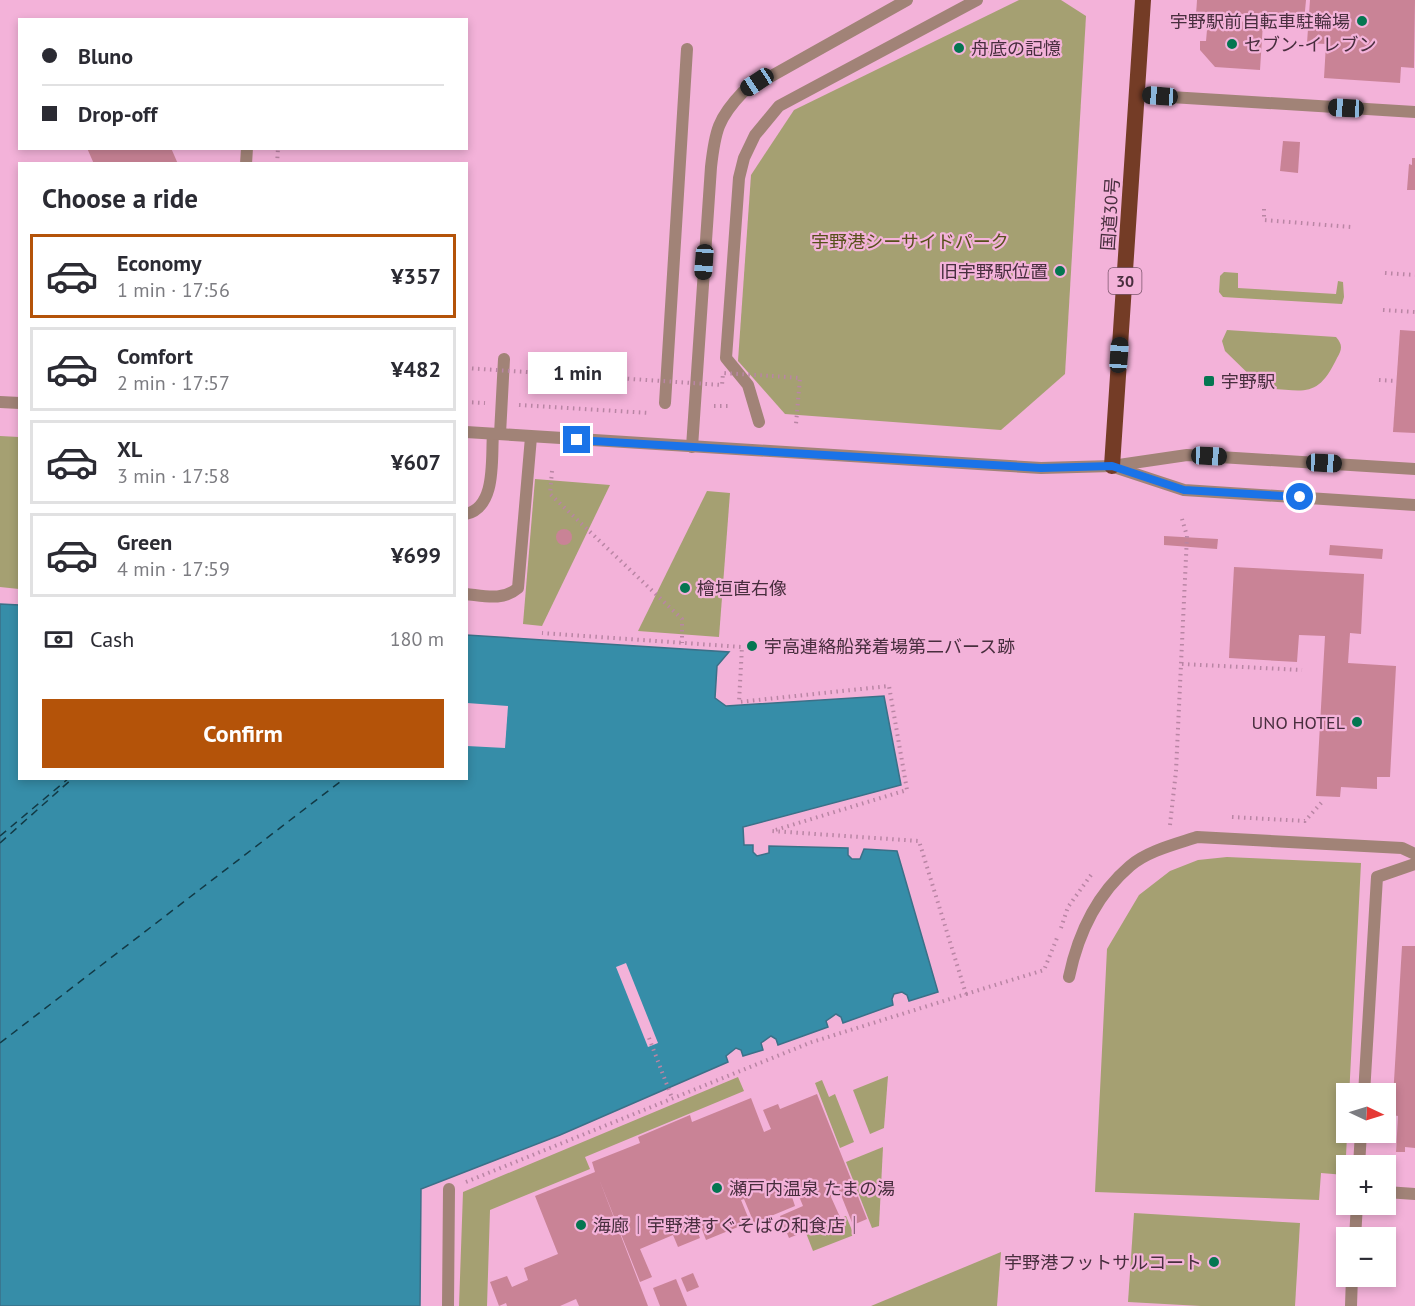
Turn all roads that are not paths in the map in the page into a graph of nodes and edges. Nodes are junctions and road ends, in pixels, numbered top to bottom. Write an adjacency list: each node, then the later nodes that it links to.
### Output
1 (907, 0): 15 (street)
2 (977, 0): 11 (street)
3 (1143, 0): 5 (highway, 国道30号 / 30)
4 (687, 49): 10 (street)
5 (1138, 95): 6 (street); 16 (highway, 国道30号 / 30)
6 (1415, 112)
7 (504, 359): 13 (street)
8 (0, 402): 9 (street)
9 (18, 403)
10 (665, 403)
11 (759, 422)
12 (468, 432): 13 (street)
13 (496, 434): 14 (street); 19 (street)
14 (531, 437): 15 (street); 20 (street)
15 (692, 447): 16 (street)
16 (1112, 466): 17 (street); 18 (street)
17 (1415, 469)
18 (1415, 505)
19 (468, 513)
20 (468, 594)
21 (1415, 854): 23 (street)
22 (1415, 864): 24 (street)
23 (1069, 977)
24 (1365, 1083)
25 (449, 1189): 29 (street)
26 (1396, 1193): 27 (street)
27 (1415, 1194)
28 (1351, 1287): 30 (street)
29 (448, 1306)
30 (1350, 1306)

